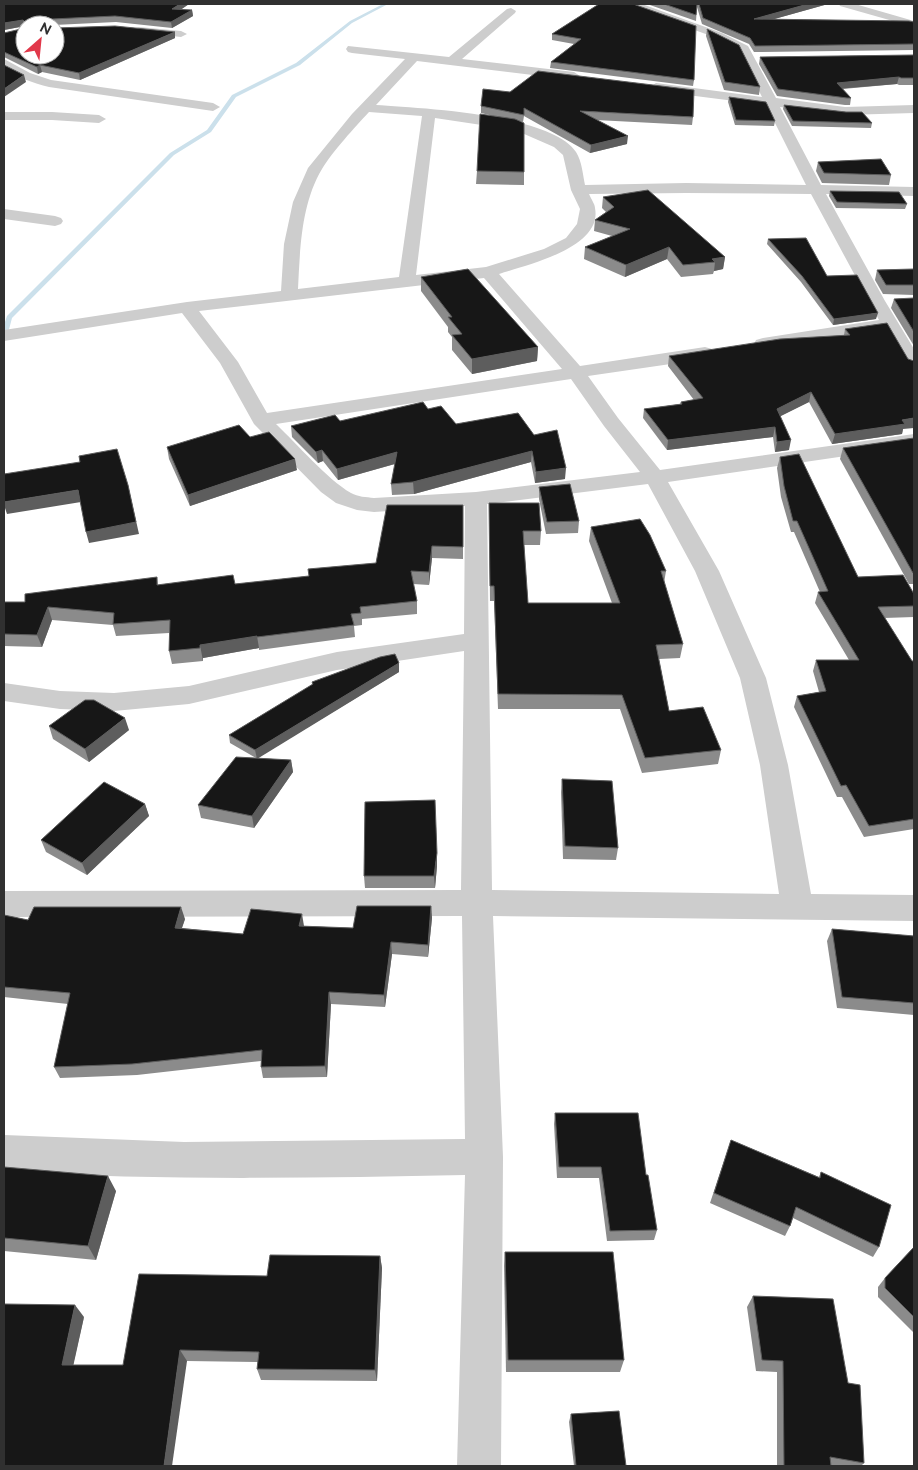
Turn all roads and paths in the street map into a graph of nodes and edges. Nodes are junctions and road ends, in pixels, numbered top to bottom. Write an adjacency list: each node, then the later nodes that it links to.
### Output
1 (637, 4): 15 (street)
2 (844, 4): 4 (street)
3 (511, 11): 9 (street)
4 (914, 24)
5 (125, 28): 6 (street)
6 (181, 34)
7 (352, 49): 8 (street)
8 (415, 56): 9 (street); 17 (street)
9 (452, 60): 11 (street)
10 (4, 63): 12 (street)
11 (588, 78)
12 (42, 82): 14 (street); 16 (street)
13 (647, 86): 15 (street)
14 (27, 92)
15 (773, 102): 18 (street); 23 (street)
16 (213, 106)
17 (365, 108): 19 (street); 29 (street)
18 (914, 109)
19 (429, 113): 22 (street); 28 (street)
20 (4, 116): 21 (street)
21 (99, 119)
22 (580, 190): 23 (street); 27 (street)
23 (816, 190): 24 (street); 31 (street)
24 (914, 191)
25 (4, 214): 26 (street)
26 (55, 220)
27 (488, 272): 28 (street); 38 (street)
28 (407, 282): 29 (street)
29 (289, 295): 32 (street)
30 (895, 301): 31 (street)
31 (876, 302): 33 (street)
32 (187, 307): 34 (street); 39 (street)
33 (890, 324): 35 (street); 37 (street)
34 (4, 335)
35 (743, 347)
36 (723, 350): 38 (street)
37 (914, 364)
38 (576, 373): 39 (street); 41 (street)
39 (261, 420): 42 (street)
40 (914, 440): 41 (street)
41 (655, 477): 42 (street); 47 (street)
42 (476, 499): 43 (street)
43 (477, 641): 44 (street); 45 (street)
44 (4, 692)
45 (477, 902): 46 (street); 47 (street); 50 (street)
46 (4, 904)
47 (797, 906): 48 (street)
48 (914, 908)
49 (4, 1153): 50 (street)
50 (484, 1157): 51 (street)
51 (479, 1466)

